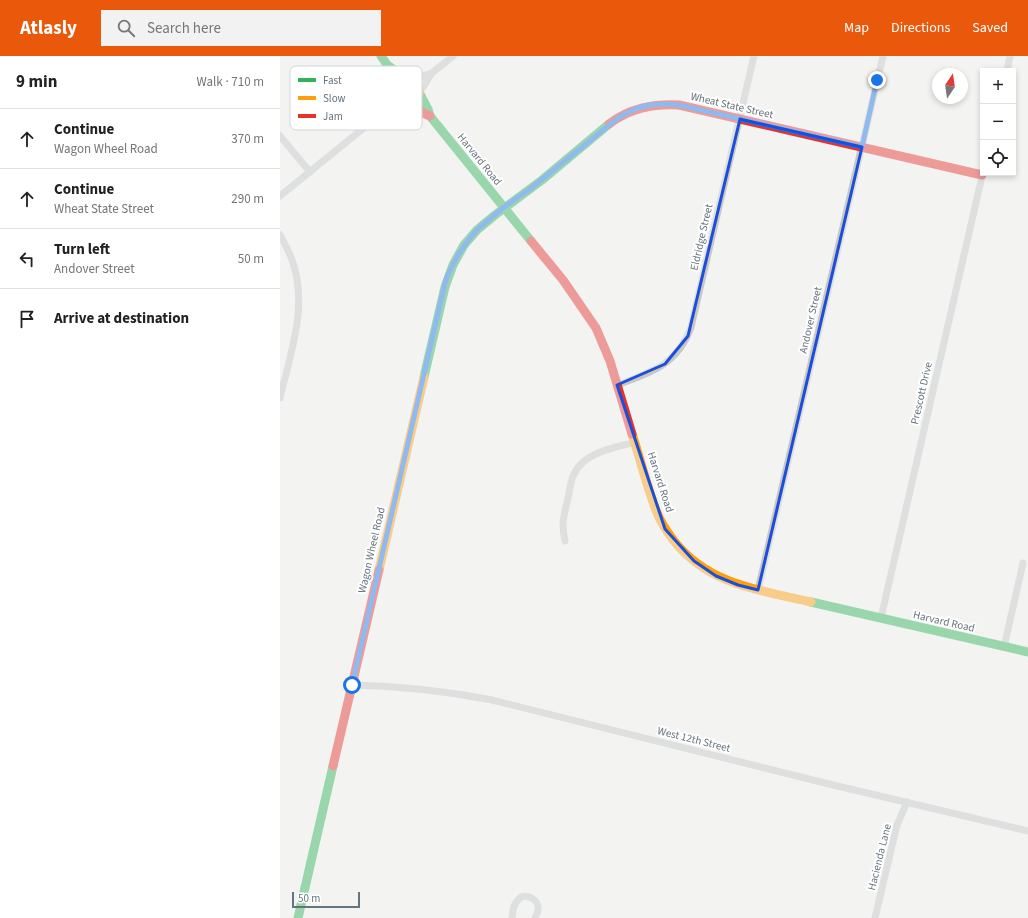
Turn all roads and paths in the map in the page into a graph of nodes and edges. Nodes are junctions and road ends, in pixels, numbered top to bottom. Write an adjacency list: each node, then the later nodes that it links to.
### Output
1 (381, 56): 6 (street)
2 (453, 56): 8 (street)
3 (754, 56): 14 (street, Eldridge Street)
4 (883, 56): 17 (street, Andover Street)
5 (1010, 56): 7 (street)
6 (389, 66)
7 (1008, 68)
8 (432, 73): 9 (street); 10 (street)
9 (422, 76)
10 (422, 90)
11 (422, 97): 13 (street, Harvard Road)
12 (422, 113): 13 (street, Harvard Road)
13 (430, 116): 22 (street, Harvard Road)
14 (740, 119): 17 (street, Wheat State Street); 22 (street, Wheat State Street); 24 (street, Eldridge Street)
15 (362, 130): 18 (street)
16 (280, 136): 18 (street)
17 (862, 147): 19 (street, Wheat State Street); 29 (street, Andover Street)
18 (310, 172): 21 (street)
19 (980, 172)
20 (982, 176): 30 (street, Prescott Drive)
21 (280, 196)
22 (504, 207): 24 (street, Harvard Road); 33 (street, Wagon Wheel Road)
23 (280, 235): 25 (street)
24 (617, 385): 26 (street, Harvard Road)
25 (280, 398)
26 (635, 442): 27 (street); 29 (street, Harvard Road)
27 (565, 541)
28 (1023, 563): 31 (street)
29 (758, 590): 30 (street, Harvard Road)
30 (881, 618): 31 (street, Harvard Road)
31 (1004, 647): 32 (street, Harvard Road)
32 (1028, 652)
33 (352, 685): 34 (street, West 12th Street); 36 (street, Wagon Wheel Road)
34 (907, 802): 35 (street, West 12th Street); 39 (street, Hacienda Lane)
35 (1028, 831)
36 (298, 918)
37 (512, 918): 38 (street)
38 (535, 918)
39 (875, 918)

